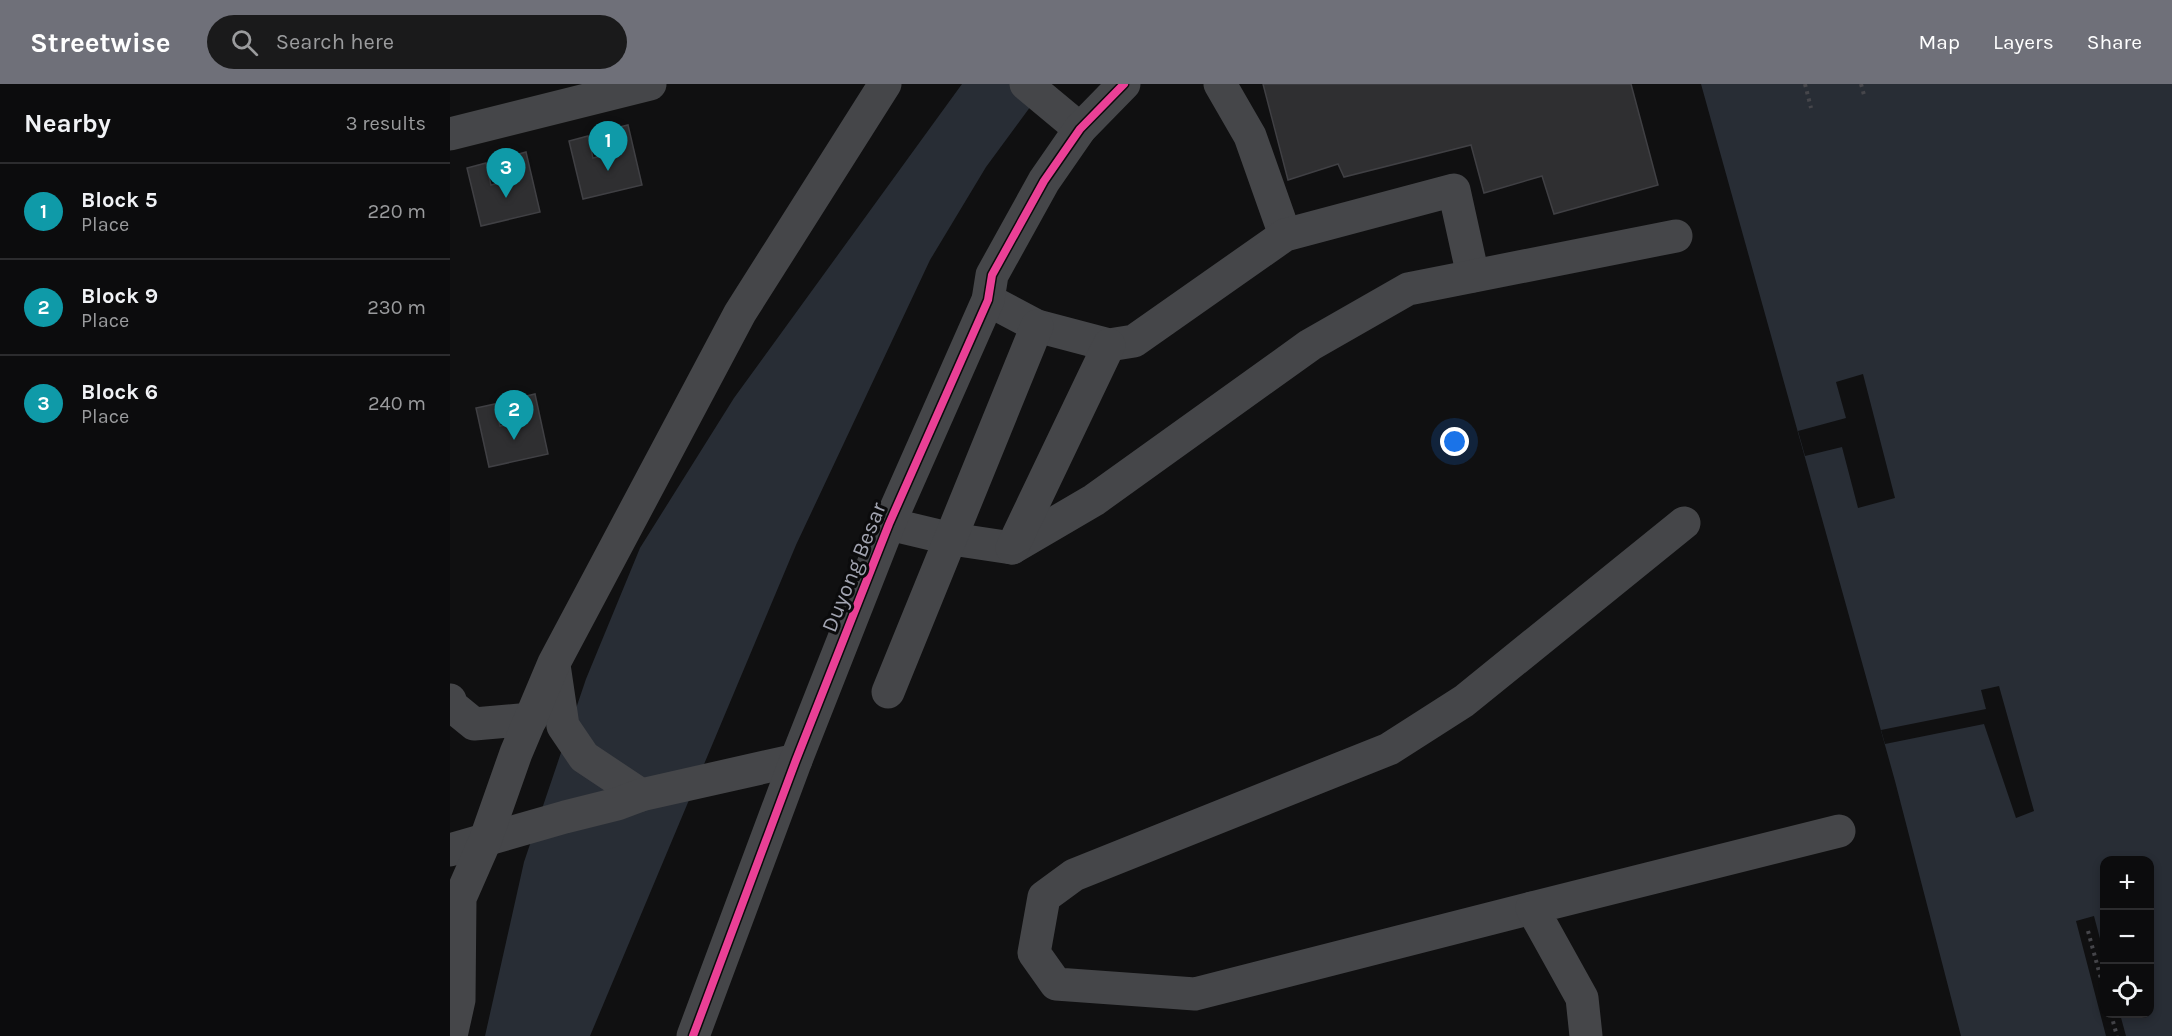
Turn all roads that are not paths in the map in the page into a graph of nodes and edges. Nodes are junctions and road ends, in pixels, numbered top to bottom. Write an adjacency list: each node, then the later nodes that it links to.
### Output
1 (650, 84): 7 (street)
2 (885, 84): 18 (street)
3 (1124, 84): 6 (street, Duyong Besar)
4 (1220, 84): 8 (street)
5 (1038, 93): 6 (street)
6 (1080, 129): 11 (street, Duyong Besar)
7 (450, 134)
8 (1285, 236): 10 (street); 13 (street)
9 (1676, 236): 10 (street)
10 (1473, 276): 17 (street)
11 (987, 300): 12 (street); 14 (street, Duyong Besar)
12 (1037, 326): 13 (street); 16 (street)
13 (1109, 345): 17 (street)
14 (889, 524): 16 (street); 22 (street, Duyong Besar)
15 (1684, 524): 27 (street)
16 (952, 539): 17 (street); 19 (street)
17 (1012, 548)
18 (554, 663): 21 (street); 23 (street)
19 (888, 692)
20 (450, 700): 21 (street)
21 (531, 719): 25 (street)
22 (796, 760): 23 (street); 29 (street, Duyong Besar)
23 (629, 800): 25 (street)
24 (1839, 831): 27 (street)
25 (485, 841): 26 (street); 28 (street)
26 (450, 850)
27 (1532, 908): 30 (street)
28 (451, 1036)
29 (693, 1036)
30 (1586, 1036)

